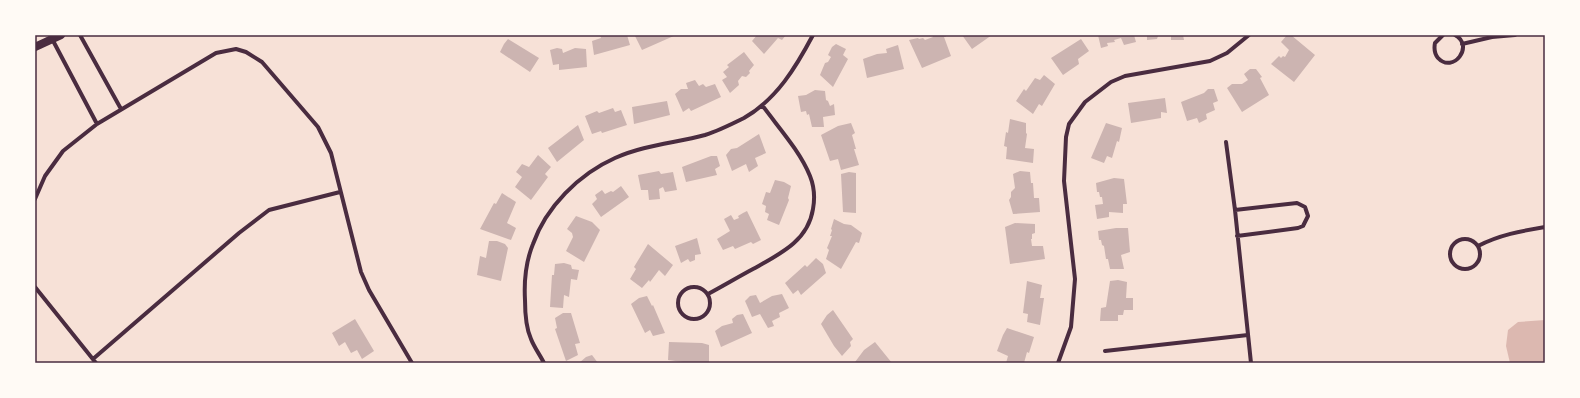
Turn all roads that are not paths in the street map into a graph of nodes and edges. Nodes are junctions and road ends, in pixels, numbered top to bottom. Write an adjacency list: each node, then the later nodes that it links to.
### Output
1 (60, 35): 8 (highway)
2 (80, 35): 12 (street)
3 (813, 35): 11 (street)
4 (1249, 35): 28 (street)
5 (1443, 35): 9 (street)
6 (1455, 35): 9 (street)
7 (1515, 35): 9 (street)
8 (51, 37): 10 (highway); 13 (street)
9 (1462, 44)
10 (35, 47)
11 (762, 106): 22 (street); 27 (street)
12 (121, 109): 13 (street); 15 (street)
13 (97, 124): 16 (street)
14 (1226, 142): 17 (street)
15 (340, 192): 25 (street); 26 (street)
16 (35, 199)
17 (1235, 210): 19 (street); 19 (street)
18 (1545, 227): 20 (street)
19 (1237, 236): 23 (street)
20 (1478, 246): 20 (street)
21 (35, 287): 25 (street)
22 (708, 294): 22 (street)
23 (1248, 335): 24 (street); 29 (street)
24 (1105, 351)
25 (94, 361)
26 (412, 363)
27 (544, 363)
28 (1058, 363)
29 (1251, 363)

